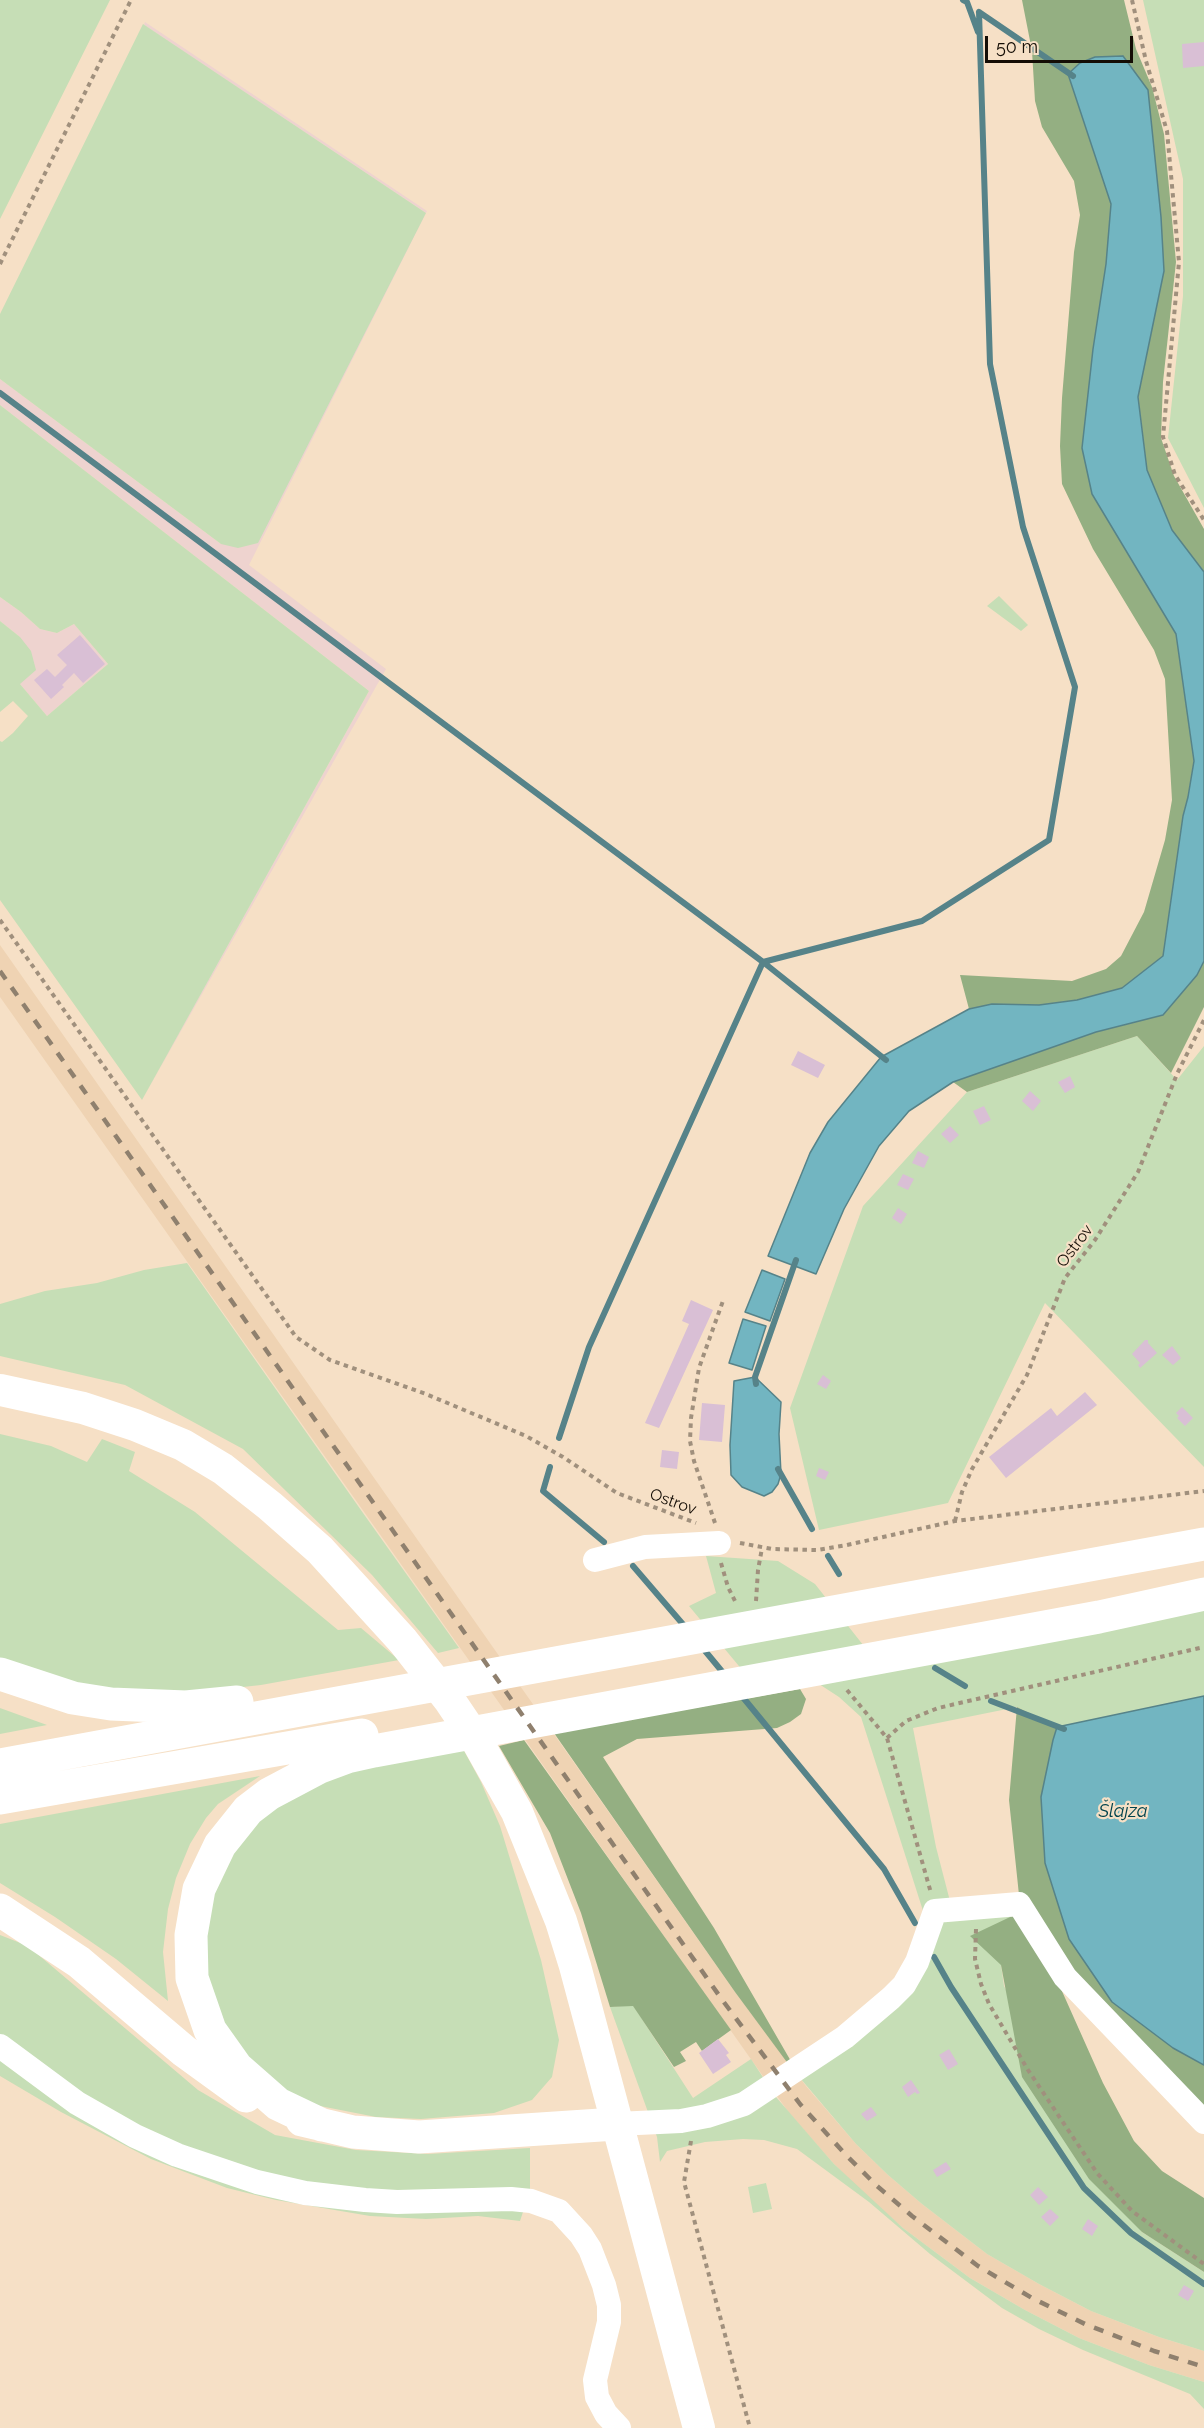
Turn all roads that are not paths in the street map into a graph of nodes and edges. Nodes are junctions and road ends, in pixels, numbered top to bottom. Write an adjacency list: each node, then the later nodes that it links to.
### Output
1 (0, 1390): 6 (main road)
2 (0, 1404): 6 (main road)
3 (719, 1543): 5 (street)
4 (1204, 1544): 11 (highway)
5 (595, 1560)
6 (344, 1576): 18 (main road)
7 (1204, 1582): 9 (highway)
8 (1204, 1594): 9 (highway)
9 (868, 1652): 12 (highway)
10 (0, 1674): 11 (highway)
11 (382, 1686): 13 (highway)
12 (406, 1737): 14 (highway); 19 (highway)
13 (0, 1765)
14 (0, 1798)
15 (0, 1910): 19 (highway)
16 (0, 2046): 20 (street)
17 (1204, 2122): 18 (street)
18 (616, 2124): 19 (highway); 21 (main road)
19 (322, 2125)
20 (619, 2428)
21 (699, 2428)

